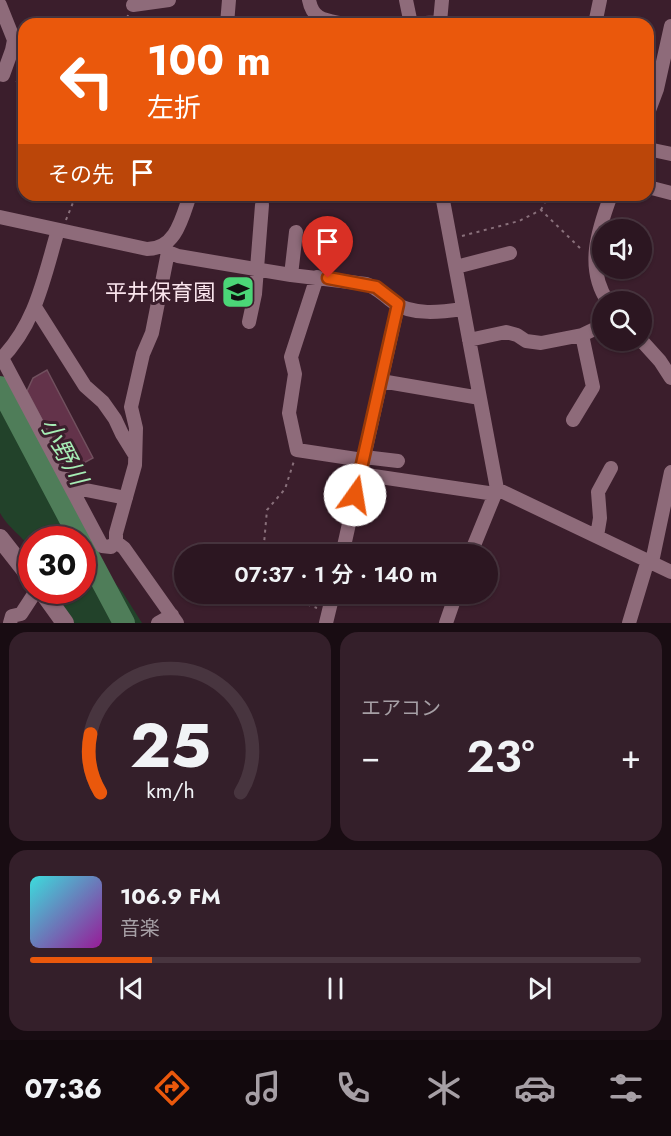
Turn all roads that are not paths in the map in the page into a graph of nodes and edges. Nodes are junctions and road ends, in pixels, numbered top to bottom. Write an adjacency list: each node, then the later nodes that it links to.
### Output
1 (169, 0): 8 (street)
2 (229, 0): 9 (street)
3 (309, 0): 10 (street)
4 (406, 0): 11 (street)
5 (442, 0): 12 (street)
6 (600, 0): 13 (street)
7 (0, 5): 15 (street)
8 (133, 5)
9 (228, 18)
10 (323, 18)
11 (410, 18)
12 (440, 18)
13 (596, 18)
14 (671, 26): 16 (street)
15 (3, 75)
16 (654, 97)
17 (654, 150): 18 (street)
18 (671, 154)
19 (654, 189): 20 (street)
20 (671, 193)
21 (188, 201): 28 (street)
22 (443, 201): 30 (street)
23 (609, 201): 34 (street)
24 (262, 205): 31 (street)
25 (0, 217): 26 (street)
26 (60, 230): 28 (street); 36 (street)
27 (296, 232): 32 (street)
28 (167, 248): 31 (street); 49 (street)
29 (510, 253): 30 (street)
30 (456, 267): 37 (street)
31 (256, 269): 32 (street); 38 (street)
32 (291, 275): 33 (street)
33 (317, 277): 35 (street); 50 (street)
34 (602, 291)
35 (398, 304): 37 (street); 46 (street)
36 (35, 307): 44 (street); 49 (street)
37 (463, 309): 42 (street)
38 (249, 322)
39 (592, 330): 40 (street)
40 (582, 335): 42 (street); 48 (street)
41 (0, 339): 44 (street)
42 (469, 339): 47 (street)
43 (651, 351): 45 (street)
44 (4, 356): 55 (street)
45 (671, 378)
46 (381, 381): 47 (street); 50 (street)
47 (480, 398): 56 (street)
48 (573, 420)
49 (135, 455): 57 (street)
50 (363, 458): 51 (street); 54 (street)
51 (398, 461)
52 (611, 468): 58 (street)
53 (671, 472): 64 (street)
54 (360, 474): 56 (street); 61 (street)
55 (71, 487): 57 (street); 60 (street)
56 (496, 492): 58 (street); 62 (street)
57 (126, 498): 60 (street)
58 (597, 536): 64 (street)
59 (0, 538): 63 (main road)
60 (116, 542): 70 (street)
61 (344, 544)
62 (475, 544)
63 (18, 561)
64 (650, 561): 65 (street); 76 (street)
65 (671, 572)
66 (28, 604): 72 (street)
67 (51, 604): 73 (main road)
68 (331, 604): 71 (street)
69 (453, 604): 75 (street)
70 (174, 619): 74 (street)
71 (327, 620)
72 (10, 623)
73 (65, 623)
74 (158, 623)
75 (446, 623)
76 (629, 623)

